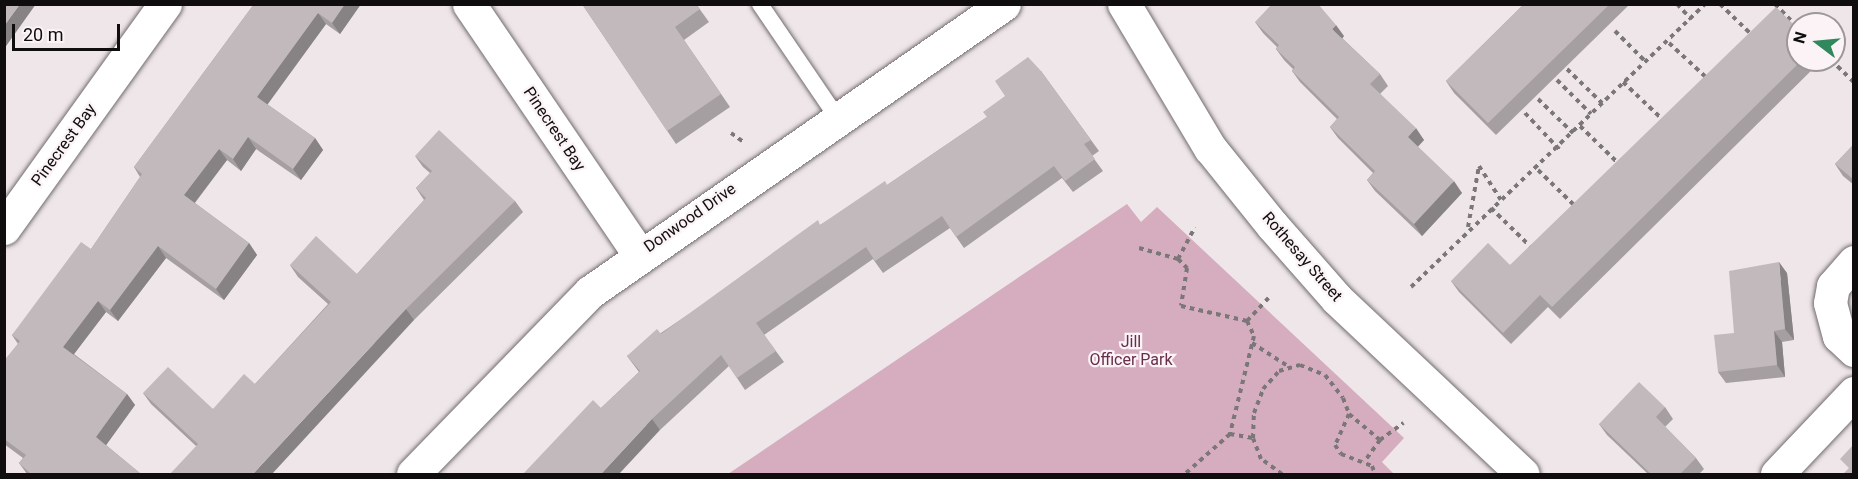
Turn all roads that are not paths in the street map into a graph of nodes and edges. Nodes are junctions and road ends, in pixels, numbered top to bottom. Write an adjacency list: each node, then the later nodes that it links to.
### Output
1 (165, 4): 7 (street, Pinecrest Bay)
2 (469, 4): 8 (street, Pinecrest Bay)
3 (760, 4): 6 (lane)
4 (1004, 4): 6 (street, Donwood Drive)
5 (1124, 4): 13 (street, Rothesay Street)
6 (836, 116): 8 (street, Donwood Drive)
7 (4, 228)
8 (639, 254): 12 (street, Donwood Drive)
9 (1854, 262): 10 (street)
10 (1854, 350)
11 (1854, 393): 14 (street)
12 (413, 474)
13 (1523, 474)
14 (1777, 474)

